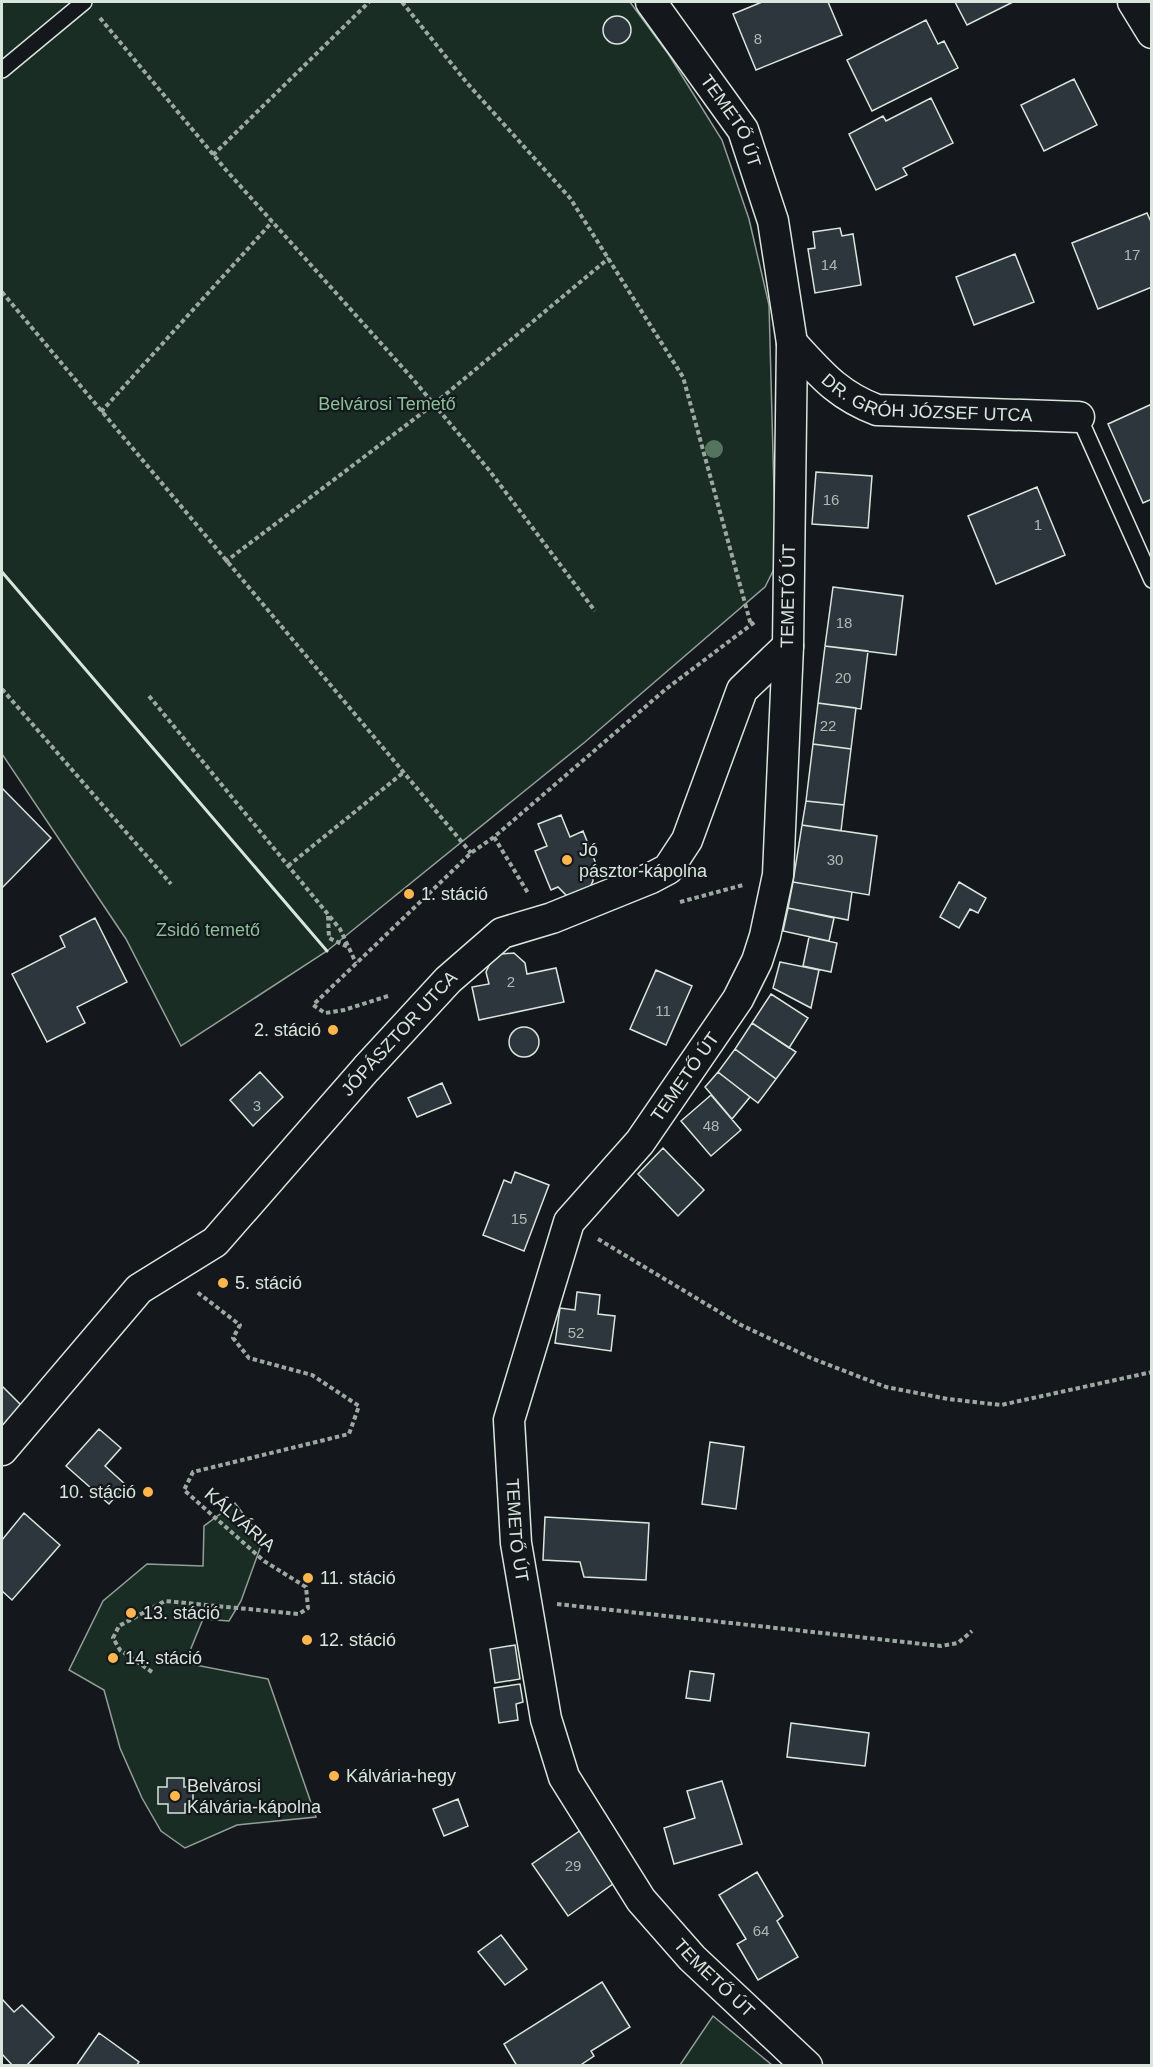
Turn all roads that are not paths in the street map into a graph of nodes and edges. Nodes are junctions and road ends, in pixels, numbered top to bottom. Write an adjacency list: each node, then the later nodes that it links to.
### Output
1 (651, 2): 6 (street, TEMETŐ ÚT)
2 (1133, 2): 4 (street)
3 (89, 6): 5 (lane)
4 (1152, 33)
5 (2, 70)
6 (792, 343): 7 (street, DR. GRÓH JÓZSEF UTCA); 9 (street, TEMETŐ ÚT)
7 (1079, 417): 8 (lane)
8 (1152, 580)
9 (788, 646): 10 (street, JÓPÁSZTOR UTCA); 11 (street, TEMETŐ ÚT)
10 (2, 1450)
11 (807, 2066)

